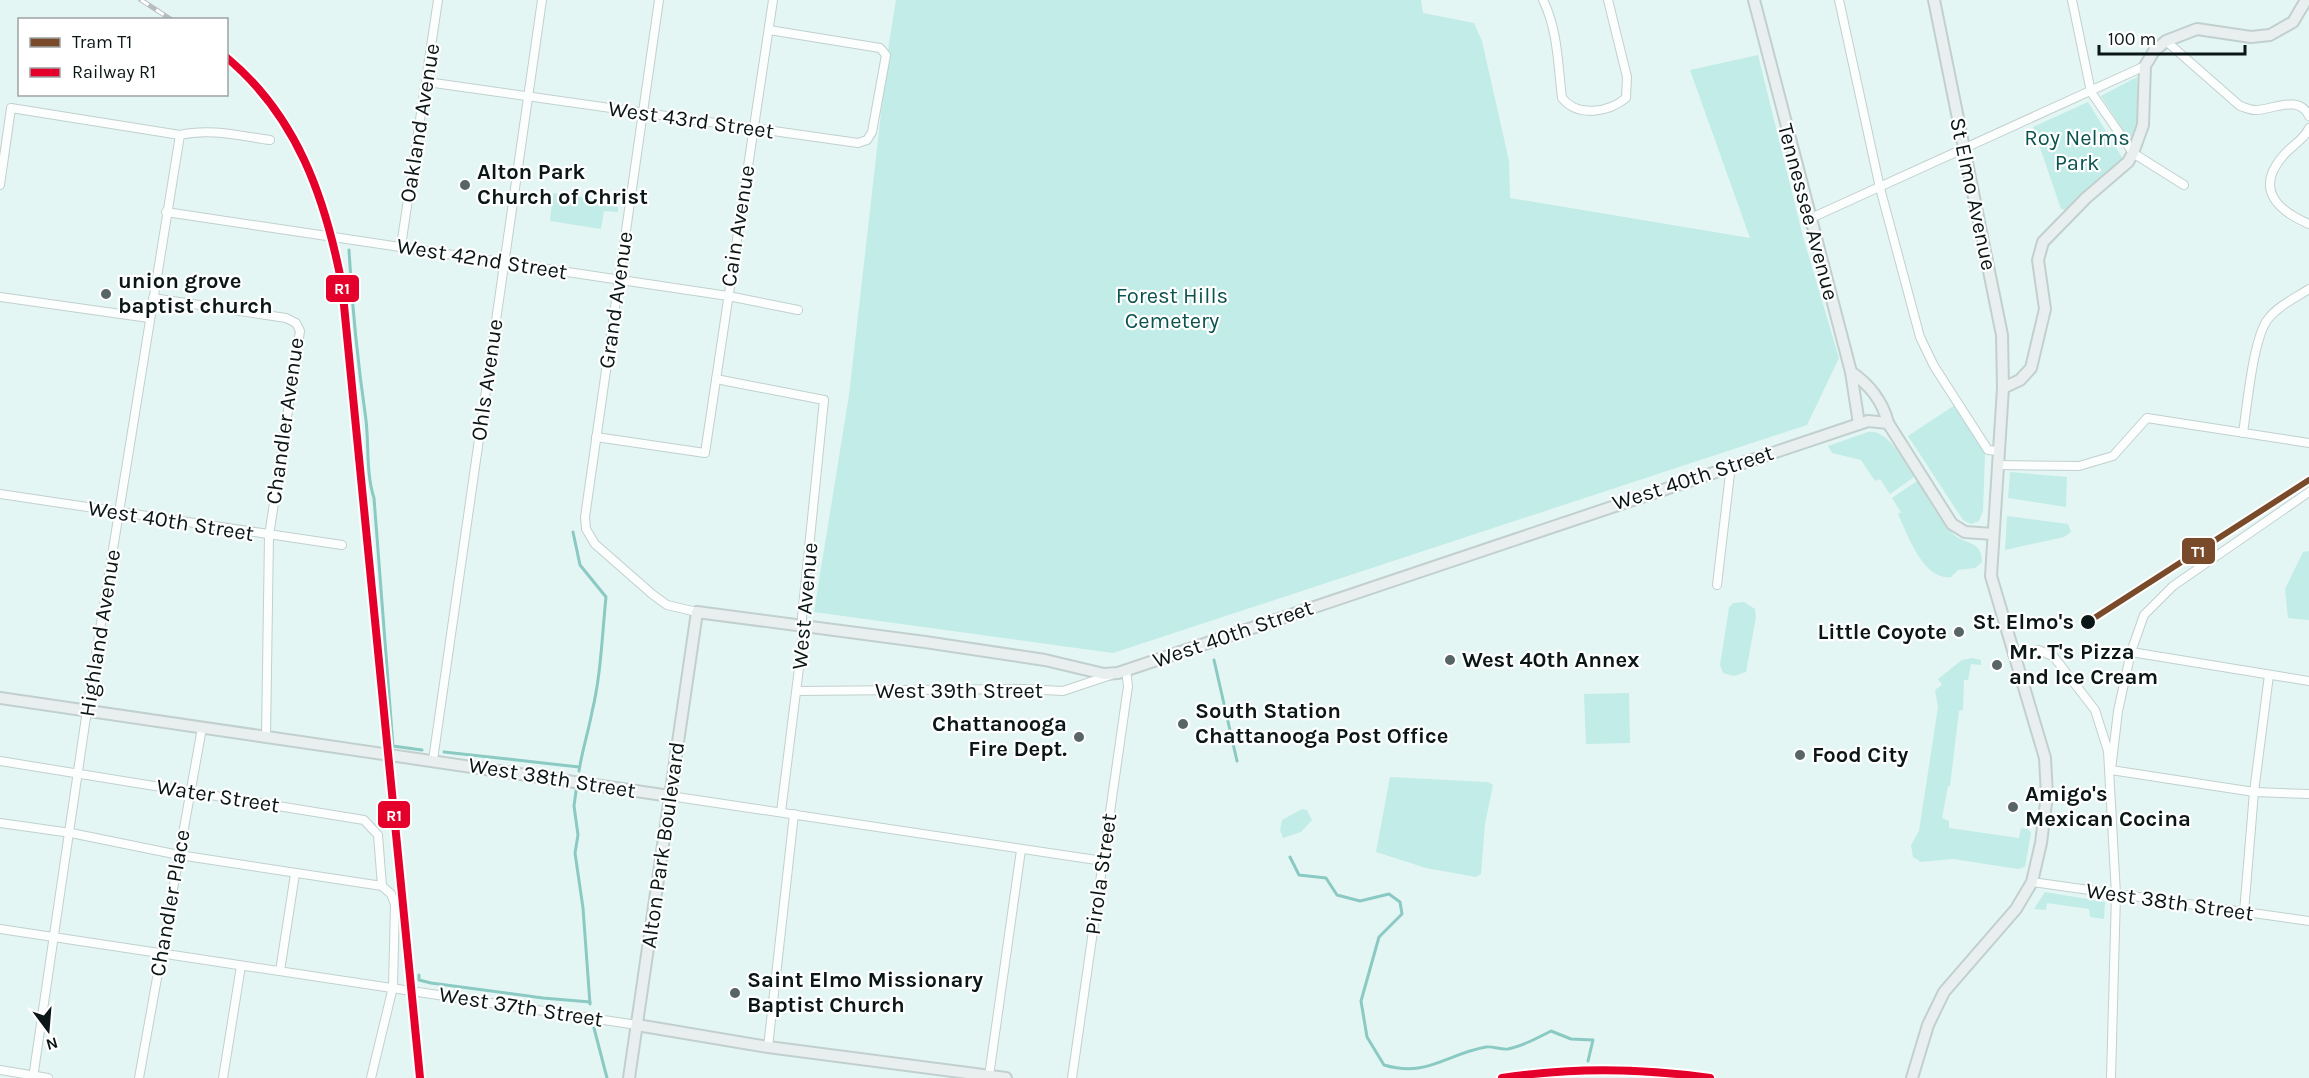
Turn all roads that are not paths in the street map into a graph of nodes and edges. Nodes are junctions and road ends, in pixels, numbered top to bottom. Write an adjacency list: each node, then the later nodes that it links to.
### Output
1 (438, 0): 15 (street, Oakland Avenue)
2 (542, 0): 17 (street, Ohls Avenue)
3 (659, 0): 18 (street, Grand Avenue)
4 (773, 0): 12 (street, Cain Avenue)
5 (1544, 0): 6 (street)
6 (1608, 0)
7 (1754, 0): 30 (main road, Tennessee Avenue)
8 (1839, 0): 28 (street)
9 (1934, 0): 24 (main road, St Elmo Avenue)
10 (2072, 0): 16 (street)
11 (2306, 0): 13 (main road)
12 (769, 30): 21 (street, Cain Avenue); 21 (street, West 43rd Street)
13 (2166, 41): 14 (main road); 19 (street)
14 (2145, 66): 16 (street); 25 (main road)
15 (427, 82): 17 (street, West 43rd Street); 32 (street, Oakland Avenue)
16 (2091, 92): 24 (street); 25 (street)
17 (529, 97): 18 (street, West 43rd Street); 33 (street, Ohls Avenue)
18 (644, 114): 21 (street, West 43rd Street); 34 (street, Grand Avenue)
19 (2309, 116)
20 (2309, 128): 31 (street)
21 (753, 130): 36 (street, Cain Avenue)
22 (180, 135): 23 (street); 26 (street); 29 (street, Highland Avenue)
23 (270, 140)
24 (1964, 148): 28 (street); 43 (main road, St Elmo Avenue)
25 (2133, 153): 27 (street); 43 (main road)
26 (0, 185)
27 (2184, 185)
28 (1880, 188): 30 (street); 49 (street)
29 (166, 212): 32 (street, West 42nd Street); 38 (street, Highland Avenue)
30 (1809, 219): 41 (main road, Tennessee Avenue)
31 (2309, 224)
32 (400, 246): 33 (street, West 42nd Street)
33 (504, 263): 34 (street, West 42nd Street); 72 (street, Ohls Avenue)
34 (618, 280): 36 (street, West 42nd Street); 47 (street, Grand Avenue)
35 (2309, 289): 46 (street)
36 (728, 296): 39 (street, West 42nd Street); 42 (street, Cain Avenue)
37 (0, 297): 40 (street)
38 (153, 298): 40 (street, Highland Avenue); 57 (street, Chandler Avenue)
39 (798, 310)
40 (149, 318): 54 (street, Highland Avenue)
41 (1851, 372): 44 (main road); 45 (main road, Tennessee Avenue)
42 (716, 379): 47 (street, Cain Avenue); 61 (street, West Avenue)
43 (2002, 388): 49 (main road, St Elmo Avenue)
44 (1888, 423): 45 (main road, West 40th Street); 56 (main road)
45 (1859, 424): 50 (main road, West 40th Street)
46 (2243, 433): 48 (street); 51 (street)
47 (596, 437): 55 (street, Grand Avenue)
48 (2309, 443)
49 (1998, 451): 51 (main road, St Elmo Avenue)
50 (1731, 465): 59 (street); 64 (main road, West 40th Street)
51 (1997, 465): 56 (main road)
52 (2309, 492): 62 (street)
53 (0, 494): 54 (street, West 40th Street)
54 (119, 512): 57 (street, West 40th Street); 69 (street, Highland Avenue)
55 (586, 529): 60 (street, West 40th Street)
56 (1993, 534): 63 (main road)
57 (269, 536): 58 (street, West 40th Street); 71 (street, Chandler Avenue)
58 (342, 545)
59 (1718, 585)
60 (697, 612): 61 (main road, West 40th Street); 79 (main road, Alton Park Boulevard)
61 (803, 626): 64 (main road, West 40th Street); 67 (street, West Avenue)
62 (2131, 652): 65 (street); 74 (street)
63 (2012, 654): 74 (street); 88 (main road)
64 (1122, 672): 67 (street, West 39th Street); 86 (street, Pirola Street)
65 (2269, 675): 66 (street); 77 (street)
66 (2309, 681)
67 (797, 691): 80 (street, West Avenue)
68 (0, 698): 69 (main road, West 38th Street)
69 (87, 710): 70 (main road, West 38th Street); 75 (street, Highland Avenue)
70 (202, 728): 71 (main road, West 38th Street); 76 (street, Chandler Place)
71 (266, 736): 72 (main road, West 38th Street)
72 (433, 760): 79 (main road, West 38th Street)
73 (0, 761): 75 (street, Water Street)
74 (2111, 770): 77 (street); 90 (street)
75 (79, 773): 76 (street, Water Street); 83 (street, Highland Avenue)
76 (190, 791): 85 (street, Chandler Place); 89 (street, Water Street)
77 (2254, 792): 78 (street); 91 (street)
78 (2309, 794)
79 (670, 796): 80 (street, West 38th Street); 99 (main road, Alton Park Boulevard)
80 (781, 812): 81 (street, West 38th Street)
81 (794, 814): 84 (street, West 38th Street); 100 (street)
82 (0, 823): 83 (street)
83 (71, 833): 85 (street); 94 (street, Highland Avenue)
84 (1021, 850): 86 (street, West 38th Street); 102 (street)
85 (178, 855): 87 (street); 95 (street, Chandler Place)
86 (1103, 861): 110 (street, Pirola Street)
87 (295, 874): 89 (street); 97 (street)
88 (2032, 882): 90 (street, West 38th Street); 111 (main road)
89 (382, 886): 98 (street)
90 (2116, 894): 91 (street, West 38th Street); 112 (street)
91 (2244, 912): 92 (street, West 38th Street)
92 (2309, 921)
93 (0, 929): 94 (street, West 37th Street)
94 (54, 937): 95 (street, West 37th Street); 103 (street, Highland Avenue)
95 (161, 953): 96 (street, West 37th Street); 105 (street, Chandler Place)
96 (240, 966): 97 (street, West 37th Street); 106 (street)
97 (280, 971): 98 (street, West 37th Street)
98 (393, 987): 99 (street, West 37th Street); 107 (street)
99 (637, 1025): 100 (main road, West 37th Street); 108 (main road, Alton Park Boulevard)
100 (768, 1047): 102 (main road, West 37th Street)
101 (0, 1070): 103 (street)
102 (990, 1076): 109 (main road, West 37th Street)
103 (33, 1077): 104 (street)
104 (48, 1078)
105 (139, 1078)
106 (223, 1078)
107 (371, 1078)
108 (629, 1078)
109 (1004, 1078)
110 (1072, 1078)
111 (1912, 1078)
112 (2111, 1078)

